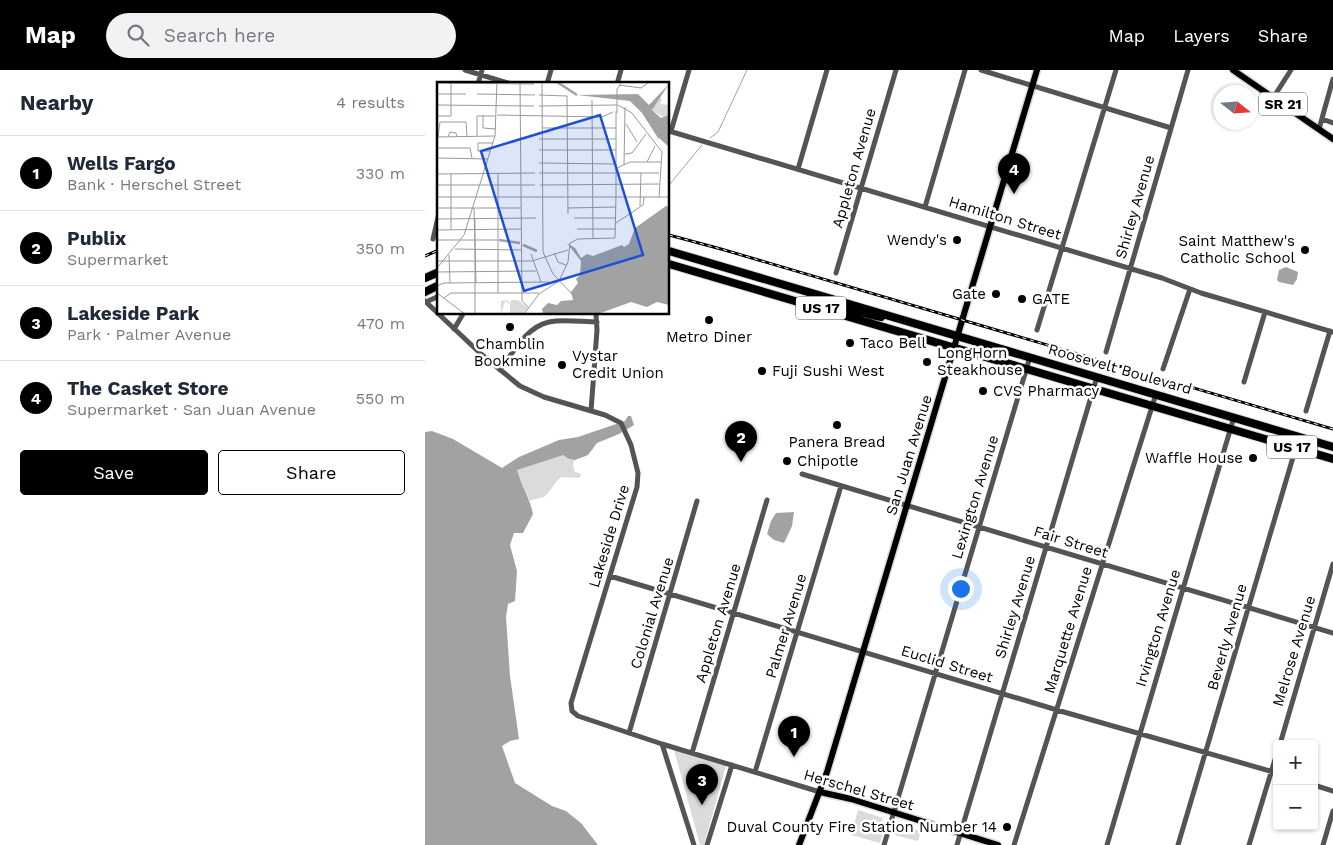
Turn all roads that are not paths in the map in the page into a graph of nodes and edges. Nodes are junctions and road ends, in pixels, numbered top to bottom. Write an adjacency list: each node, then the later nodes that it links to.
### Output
1 (465, 70): 12 (street)
2 (689, 70): 22 (street)
3 (827, 70): 24 (street)
4 (896, 70): 25 (street, Appleton Avenue)
5 (965, 70): 26 (street)
6 (981, 70): 15 (street)
7 (1037, 70): 15 (main road, San Juan Avenue)
8 (1115, 70): 17 (street)
9 (1188, 70): 20 (street, Shirley Avenue)
10 (1233, 70): 16 (main road, SR 21)
11 (1291, 70): 16 (street)
12 (482, 72): 14 (street)
13 (1333, 79): 18 (street)
14 (506, 82)
15 (1033, 85): 17 (street); 28 (main road, San Juan Avenue)
16 (1273, 98): 21 (main road, SR 21)
17 (1105, 107): 20 (street); 30 (street)
18 (1322, 119): 19 (street); 21 (street)
19 (1333, 123)
20 (1171, 128): 34 (street, Shirley Avenue)
21 (1319, 129): 23 (main road, SR 21)
22 (670, 131): 24 (street, Hamilton Street)
23 (1333, 139)
24 (798, 169): 25 (street, Hamilton Street)
25 (861, 188): 26 (street, Hamilton Street); 37 (street, Appleton Avenue)
26 (925, 207): 28 (street, Hamilton Street)
27 (437, 222): 29 (street)
28 (990, 226): 30 (street, Hamilton Street); 52 (main road, San Juan Avenue)
29 (433, 239)
30 (1062, 248): 34 (street, Hamilton Street); 50 (street)
31 (673, 252): 33 (highway, Roosevelt Boulevard / US 17); 35 (highway)
32 (670, 264): 35 (highway, Roosevelt Boulevard / US 17)
33 (718, 266): 35 (highway); 47 (highway, Roosevelt Boulevard / US 17)
34 (1130, 268): 39 (street, Hamilton Street); 54 (street, Shirley Avenue)
35 (688, 269): 43 (highway, Roosevelt Boulevard / US 17)
36 (437, 273): 38 (highway)
37 (837, 273)
38 (425, 278)
39 (1190, 288): 41 (street, Hamilton Street); 57 (street)
40 (426, 302): 42 (street, Lakeside Drive)
41 (1265, 312): 51 (street, Hamilton Street); 60 (street)
42 (437, 313)
43 (835, 313): 47 (highway); 53 (highway, Roosevelt Boulevard / US 17)
44 (439, 315): 49 (street, Lakeside Drive)
45 (462, 315): 49 (street)
46 (596, 315): 48 (street)
47 (888, 315): 52 (highway, Roosevelt Boulevard / US 17)
48 (597, 322): 58 (street); 64 (street)
49 (454, 329): 58 (street, Lakeside Drive)
50 (1037, 330)
51 (1331, 332): 65 (street)
52 (958, 336): 53 (main road, San Juan Avenue); 55 (highway, Roosevelt Boulevard / US 17)
53 (954, 348): 56 (highway, Roosevelt Boulevard / US 17); 76 (main road, San Juan Avenue)
54 (1106, 352)
55 (1030, 357): 56 (street, Lexington Avenue); 59 (highway, Roosevelt Boulevard / US 17)
56 (1026, 369): 61 (highway, Roosevelt Boulevard / US 17); 77 (street, Lexington Avenue)
57 (1163, 369)
58 (499, 370): 64 (street, Lakeside Drive)
59 (1097, 377): 61 (street, Shirley Avenue); 62 (highway, Roosevelt Boulevard / US 17)
60 (1244, 382)
61 (1093, 389): 63 (highway, Roosevelt Boulevard / US 17); 78 (street, Shirley Avenue)
62 (1156, 394): 63 (street, Marquette Avenue); 66 (highway, Roosevelt Boulevard / US 17)
63 (1153, 406): 67 (highway, Roosevelt Boulevard / US 17); 80 (street, Marquette Avenue)
64 (591, 411): 81 (street, Lakeside Drive)
65 (1306, 411)
66 (1233, 417): 67 (street, Irvington Avenue); 68 (highway, Roosevelt Boulevard / US 17)
67 (1230, 429): 70 (highway, Roosevelt Boulevard / US 17); 82 (street, Irvington Avenue)
68 (1299, 436): 69 (highway, Roosevelt Boulevard / US 17); 70 (street, Beverly Avenue)
69 (1333, 446)
70 (1296, 448): 71 (highway, Roosevelt Boulevard / US 17); 84 (street, Beverly Avenue)
71 (1333, 459)
72 (802, 474): 73 (street, Fair Street)
73 (841, 486): 76 (street, Fair Street); 87 (street, Palmer Avenue)
74 (767, 500): 85 (street, Appleton Avenue)
75 (697, 501): 83 (street, Colonial Avenue)
76 (906, 506): 77 (street, Fair Street); 89 (main road, San Juan Avenue)
77 (979, 528): 78 (street, Fair Street); 90 (street, Lexington Avenue)
78 (1046, 548): 80 (street, Fair Street); 91 (street, Shirley Avenue)
79 (1333, 564): 86 (street, Melrose Avenue)
80 (1102, 565): 82 (street, Fair Street); 92 (street, Marquette Avenue)
81 (610, 576): 83 (street, Euclid Street); 93 (street, Lakeside Drive)
82 (1183, 588): 84 (street, Fair Street); 95 (street, Irvington Avenue)
83 (671, 594): 85 (street, Euclid Street); 94 (street, Colonial Avenue)
84 (1249, 608): 86 (street, Fair Street); 99 (street, Beverly Avenue)
85 (734, 613): 87 (street, Euclid Street); 98 (street, Appleton Avenue)
86 (1315, 628): 88 (street, Fair Street); 96 (street, Melrose Avenue)
87 (797, 632): 89 (street, Euclid Street); 101 (street, Palmer Avenue)
88 (1333, 633)
89 (863, 652): 90 (street, Euclid Street); 106 (main road, San Juan Avenue)
90 (935, 674): 91 (street, Euclid Street); 108 (street, Lexington Avenue)
91 (1002, 693): 92 (street, Euclid Street); 109 (street, Shirley Avenue)
92 (1057, 710): 95 (street, Euclid Street); 117 (street, Marquette Avenue)
93 (572, 711): 94 (street, Herschel Street)
94 (629, 733): 97 (street, Herschel Street)
95 (1139, 734): 99 (street, Euclid Street); 118 (street, Irvington Avenue)
96 (1281, 740)
97 (662, 744): 98 (street, Herschel Street); 111 (street)
98 (692, 753): 100 (street, Herschel Street)
99 (1205, 753): 102 (street, Euclid Street); 119 (street, Beverly Avenue)
100 (731, 765): 101 (street, Herschel Street); 112 (street)
101 (755, 772): 106 (street, Herschel Street)
102 (1273, 772)
103 (1273, 775): 120 (street)
104 (1318, 786): 105 (street)
105 (1333, 791)
106 (820, 792): 108 (main road, Herschel Street); 113 (main road, San Juan Avenue)
107 (1333, 811): 121 (street)
108 (894, 812): 109 (main road, Herschel Street); 114 (street, Lexington Avenue)
109 (961, 833): 110 (main road, Herschel Street); 115 (street, Shirley Avenue)
110 (989, 844): 116 (main road, Herschel Street)
111 (694, 845)
112 (707, 845)
113 (799, 845)
114 (884, 845)
115 (957, 845)
116 (998, 845)
117 (1014, 845)
118 (1107, 845)
119 (1178, 845)
120 (1249, 845)
121 (1323, 845)

